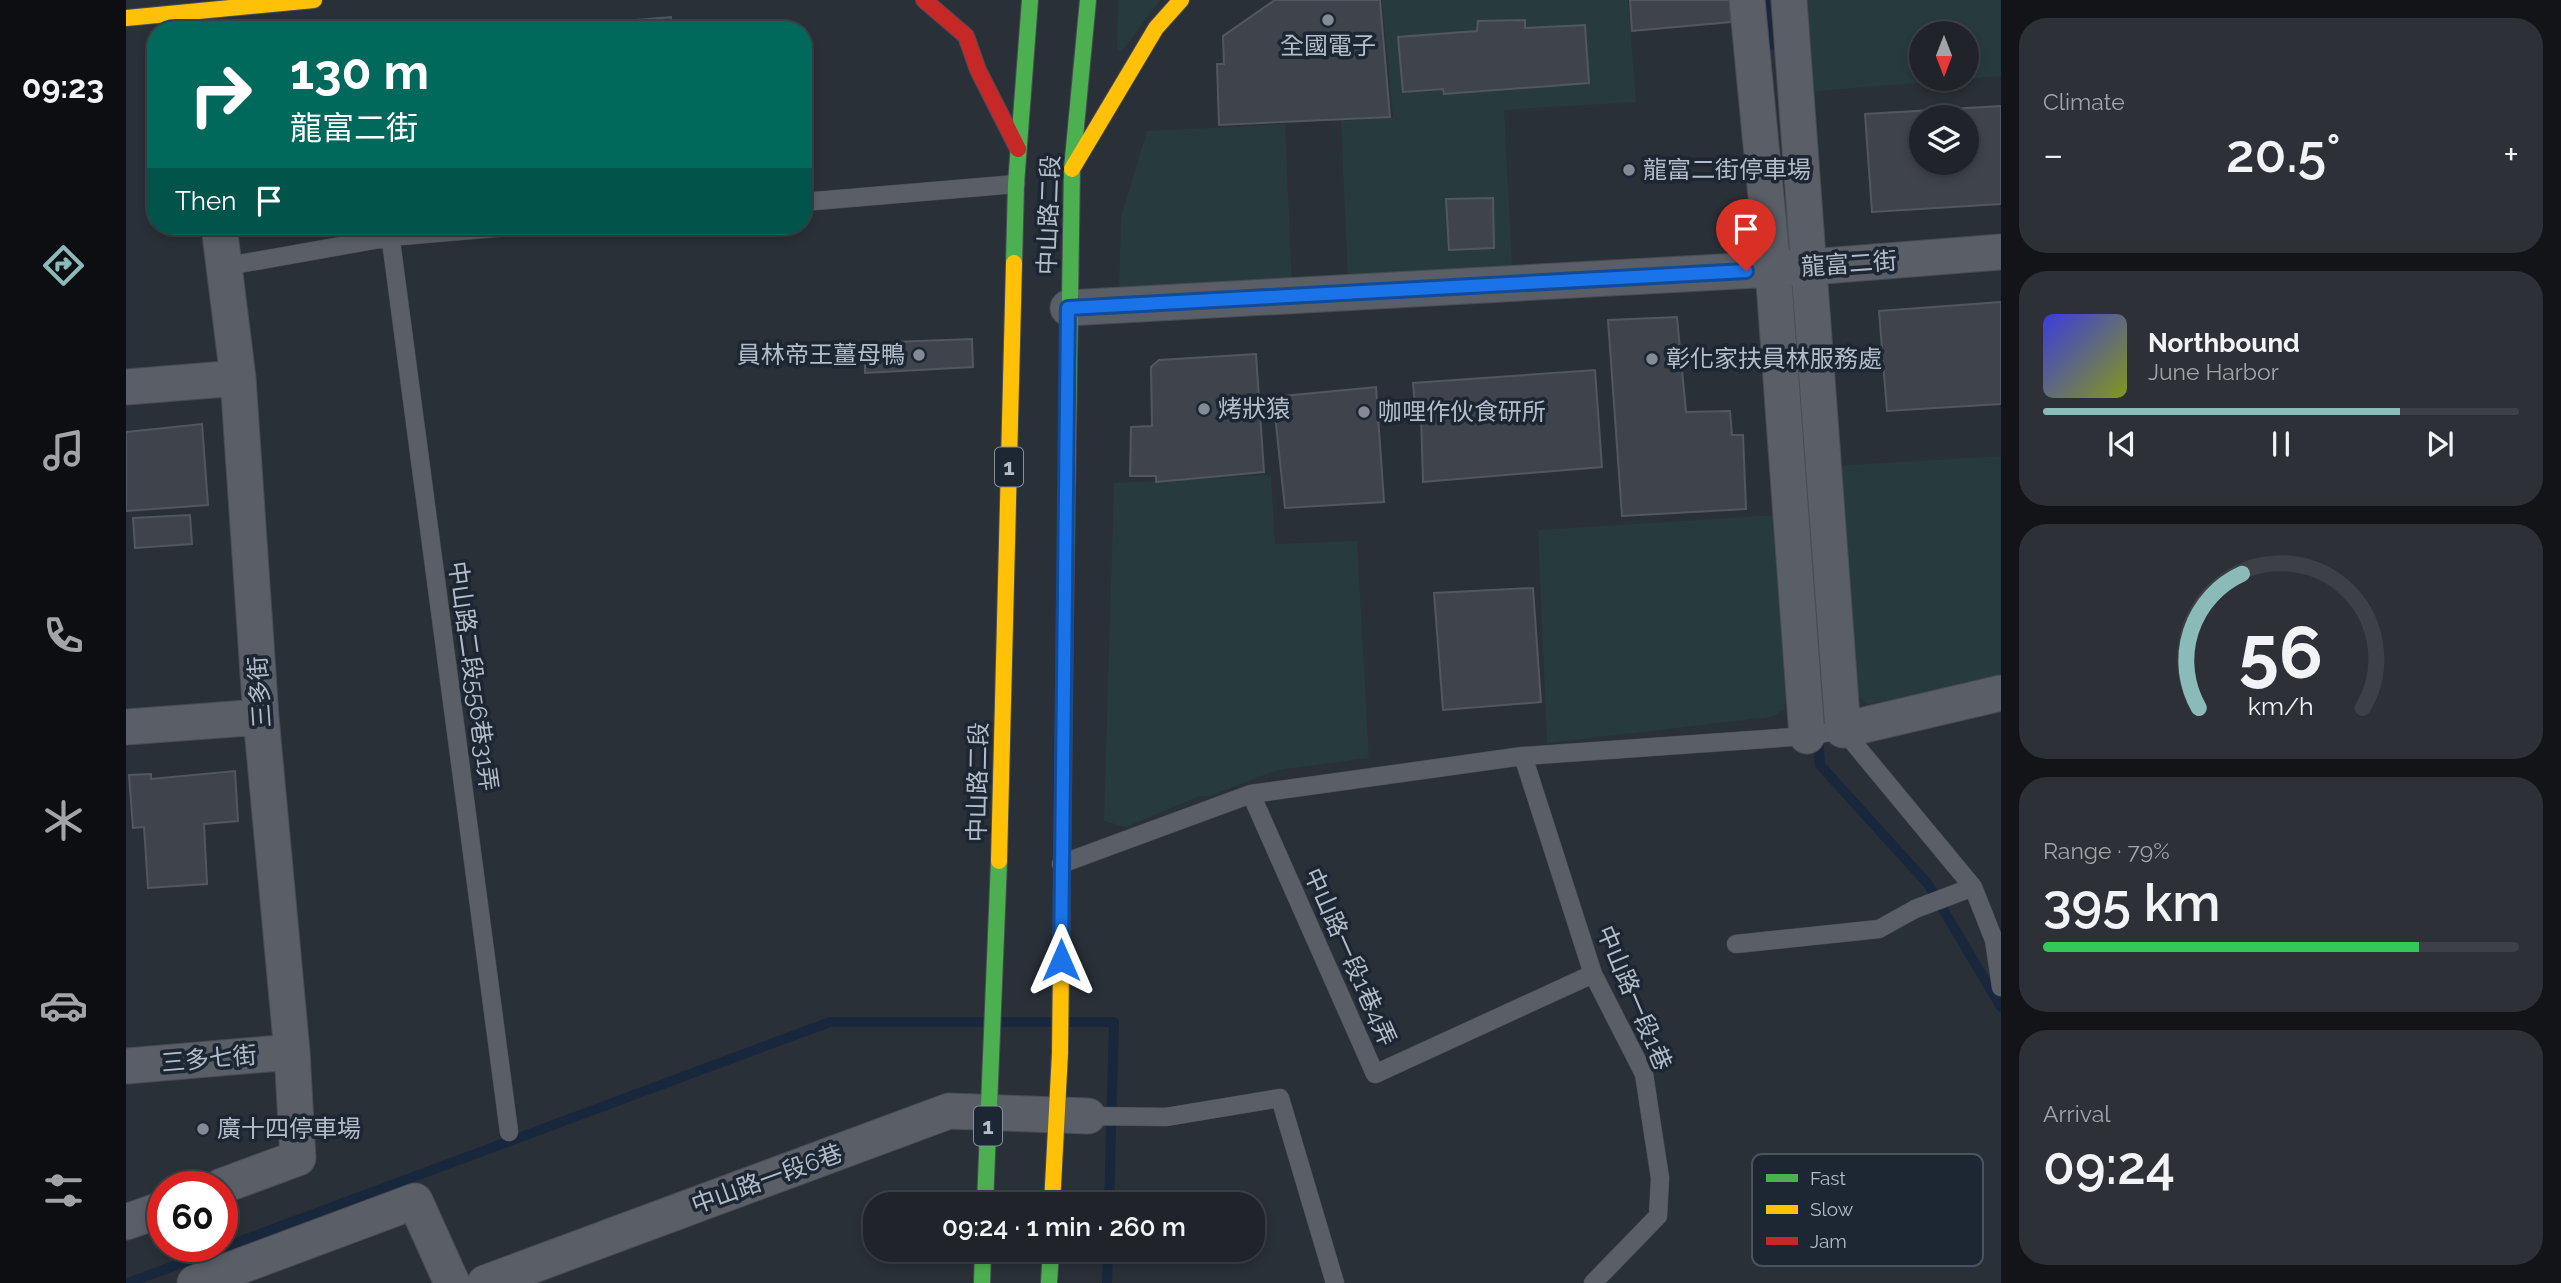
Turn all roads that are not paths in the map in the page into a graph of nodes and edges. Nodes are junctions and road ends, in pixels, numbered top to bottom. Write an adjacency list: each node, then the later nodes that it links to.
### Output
1 (314, 0): 8 (main road)
2 (924, 0): 10 (main road)
3 (1030, 0): 10 (main road, 中山路二段 / 1)
4 (1088, 0): 11 (main road, 中山路二段)
5 (1181, 0): 11 (main road)
6 (1747, 0): 20 (street)
7 (1789, 0): 19 (street)
8 (202, 13): 9 (main road)
9 (126, 18)
10 (1021, 156): 12 (main road, 中山路二段 / 1)
11 (1072, 169): 21 (main road, 中山路二段)
12 (1016, 184): 13 (lane); 39 (main road, 中山路二段 / 1)
13 (812, 201)
14 (220, 235): 18 (street, 三多街)
15 (371, 235): 18 (lane)
16 (391, 235): 41 (lane, 中山路二段556巷31弄)
17 (2001, 252): 19 (street, 龍富二街)
18 (222, 267): 22 (street, 三多街)
19 (1811, 267): 20 (street, 龍富二街); 27 (street)
20 (1773, 269): 21 (street, 龍富二街); 28 (street)
21 (1068, 308): 31 (main road, 中山路二段)
22 (239, 378): 23 (street); 25 (street, 三多街)
23 (126, 387)
24 (2001, 693): 27 (street)
25 (261, 717): 26 (street); 37 (street, 三多街)
26 (126, 727)
27 (1843, 730): 28 (lane); 32 (lane)
28 (1807, 736): 29 (lane)
29 (1522, 756): 30 (lane); 35 (lane, 中山路一段1巷)
30 (1251, 794): 31 (lane); 35 (lane, 中山路一段1巷4弄)
31 (1060, 864): 40 (main road, 中山路二段)
32 (1973, 887): 33 (lane); 34 (lane)
33 (1736, 944)
34 (1997, 944): 36 (lane)
35 (1593, 974): 55 (lane, 中山路一段1巷)
36 (2001, 987)
37 (292, 1052): 38 (street, 三多七街); 42 (street, 三多街)
38 (126, 1066)
39 (988, 1113): 40 (street, 中山路一段6巷); 43 (main road, 1); 51 (street, 中山路一段6巷)
40 (1072, 1116): 44 (main road, 中山路二段); 54 (lane)
41 (509, 1132)
42 (238, 1180)
43 (985, 1192)
44 (1055, 1192)
45 (147, 1215): 46 (street)
46 (126, 1223)
47 (983, 1262): 52 (main road)
48 (1050, 1262): 53 (main road)
49 (195, 1283): 50 (street)
50 (452, 1283)
51 (485, 1283)
52 (982, 1283)
53 (1049, 1283)
54 (1335, 1283)
55 (1593, 1283)

